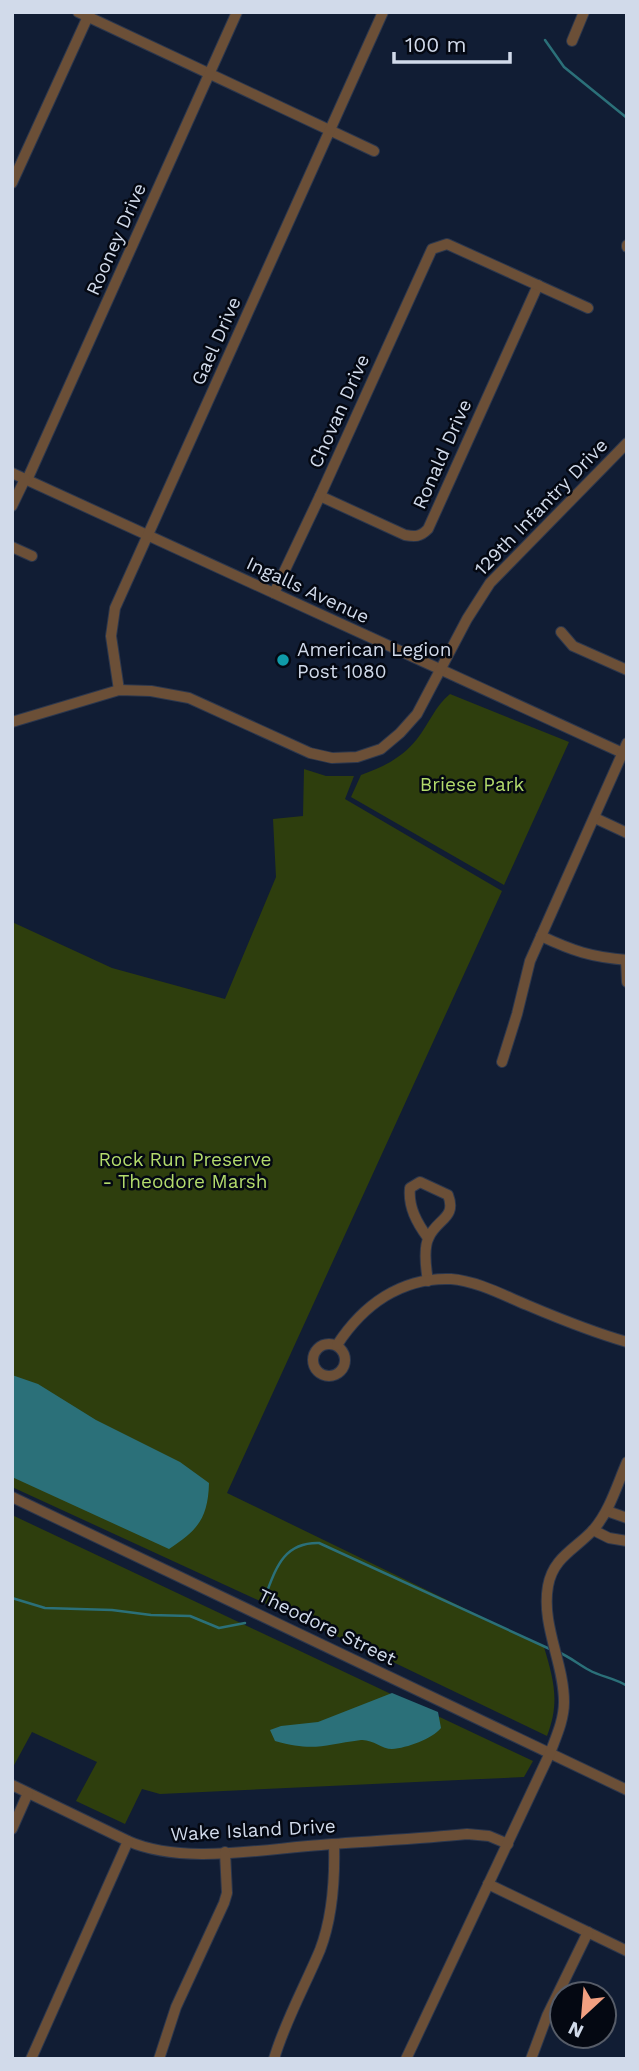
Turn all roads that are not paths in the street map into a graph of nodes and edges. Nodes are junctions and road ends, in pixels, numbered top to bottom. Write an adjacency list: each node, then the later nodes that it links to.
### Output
1 (237, 12): 6 (street, Rooney Drive)
2 (383, 12): 7 (street, Gael Drive)
3 (584, 12): 5 (street)
4 (85, 14): 6 (street); 9 (street)
5 (572, 41)
6 (209, 75): 7 (street); 14 (street, Rooney Drive)
7 (330, 130): 8 (street); 17 (street, Gael Drive)
8 (374, 151)
9 (12, 183)
10 (538, 285): 11 (street); 15 (street, Ronald Drive); 15 (street, Chovan Drive)
11 (588, 308)
12 (626, 445): 22 (street, 129th Infantry Drive)
13 (12, 473): 14 (street, Ingalls Avenue)
14 (26, 479): 16 (street, Rooney Drive); 17 (street, Ingalls Avenue)
15 (320, 496): 20 (street, Chovan Drive)
16 (12, 506)
17 (148, 536): 20 (street, Ingalls Avenue); 24 (street, Gael Drive)
18 (12, 547): 19 (street)
19 (32, 556)
20 (274, 593): 22 (street, Ingalls Avenue)
21 (561, 632): 23 (street)
22 (441, 670): 24 (street, 129th Infantry Drive); 26 (street, Ingalls Avenue)
23 (627, 670)
24 (119, 691): 25 (street, 129th Infantry Drive)
25 (12, 722)
26 (625, 750): 27 (street)
27 (595, 818): 28 (street); 29 (street)
28 (627, 833)
29 (541, 936): 30 (street); 32 (street)
30 (626, 960): 31 (street)
31 (627, 982)
32 (502, 1062)
33 (428, 1238): 33 (street); 34 (street)
34 (428, 1281): 35 (street); 36 (street)
35 (627, 1342)
36 (337, 1345)
37 (627, 1462): 39 (street)
38 (12, 1496): 43 (street, Theodore Street)
39 (607, 1511): 40 (street); 41 (street)
40 (627, 1518)
41 (593, 1530): 42 (street); 43 (street)
42 (627, 1541)
43 (550, 1753): 45 (street, Theodore Street); 50 (street)
44 (12, 1785): 46 (street, Wake Island Drive)
45 (627, 1790)
46 (28, 1793): 47 (street); 48 (street, Wake Island Drive)
47 (12, 1829)
48 (128, 1841): 51 (street, Wake Island Drive); 55 (street)
49 (334, 1844): 50 (street, Wake Island Drive); 51 (street, Wake Island Drive); 57 (street)
50 (508, 1844): 52 (street)
51 (225, 1852): 56 (street)
52 (488, 1884): 53 (street); 58 (street)
53 (588, 1933): 54 (street); 59 (street)
54 (627, 1951)
55 (31, 2059)
56 (159, 2059)
57 (274, 2059)
58 (406, 2059)
59 (531, 2059)

